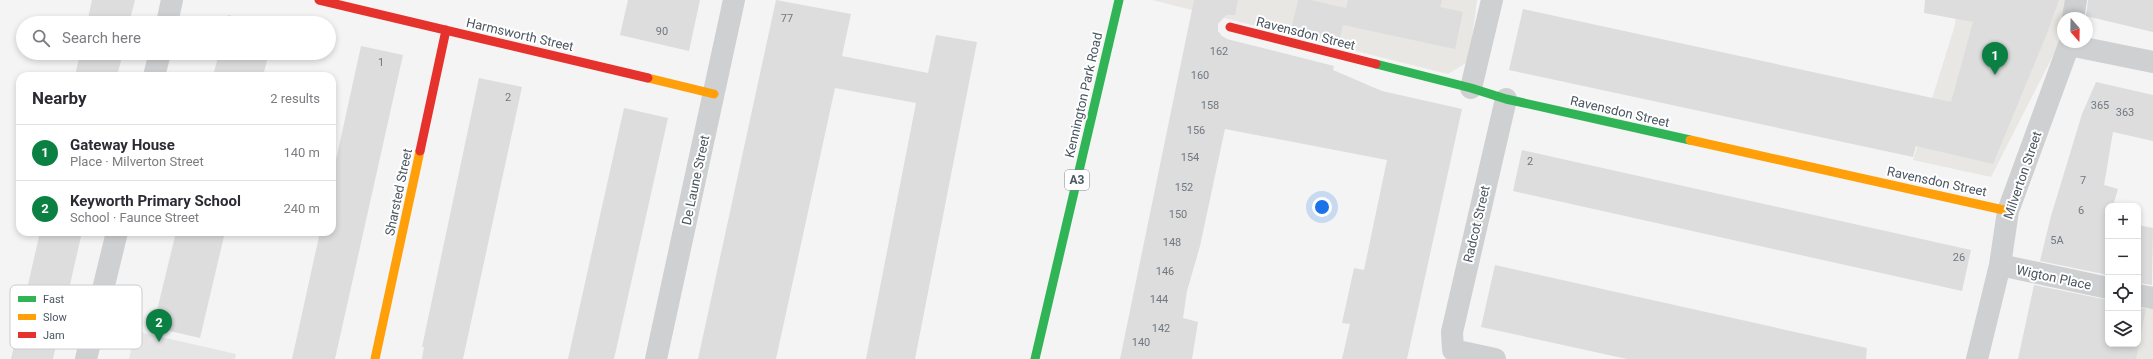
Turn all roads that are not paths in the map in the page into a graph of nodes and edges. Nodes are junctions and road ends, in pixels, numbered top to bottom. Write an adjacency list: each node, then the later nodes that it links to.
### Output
1 (172, 0): 8 (street)
2 (319, 0): 10 (main road, Harmsworth Street)
3 (734, 0): 17 (street, De Laune Street)
4 (1119, 0): 30 (main road, Kennington Park Road / A3)
5 (1492, 0): 16 (street)
6 (2076, 0): 7 (street)
7 (2075, 12)
8 (169, 16)
9 (1230, 27): 16 (main road, Ravensdon Street)
10 (446, 30): 17 (main road, Harmsworth Street); 28 (main road, Sharsted Street)
11 (2068, 48): 19 (street, Milverton Street)
12 (2088, 48): 14 (street)
13 (158, 60): 15 (street)
14 (2153, 62)
15 (155, 72)
16 (1472, 88): 18 (main road, Ravensdon Street)
17 (714, 94): 29 (street, De Laune Street)
18 (1506, 99): 19 (main road, Ravensdon Street); 31 (street, Radcot Street)
19 (2008, 211): 21 (street, Milverton Street)
20 (116, 236): 22 (street)
21 (2000, 265): 23 (street, Wigton Place); 32 (street, Milverton Street)
22 (104, 285)
23 (2105, 287)
24 (2141, 296): 25 (street)
25 (2153, 298)
26 (88, 349): 27 (street)
27 (86, 359)
28 (375, 359)
29 (656, 359)
30 (1035, 359)
31 (1494, 359)
32 (1977, 359)

